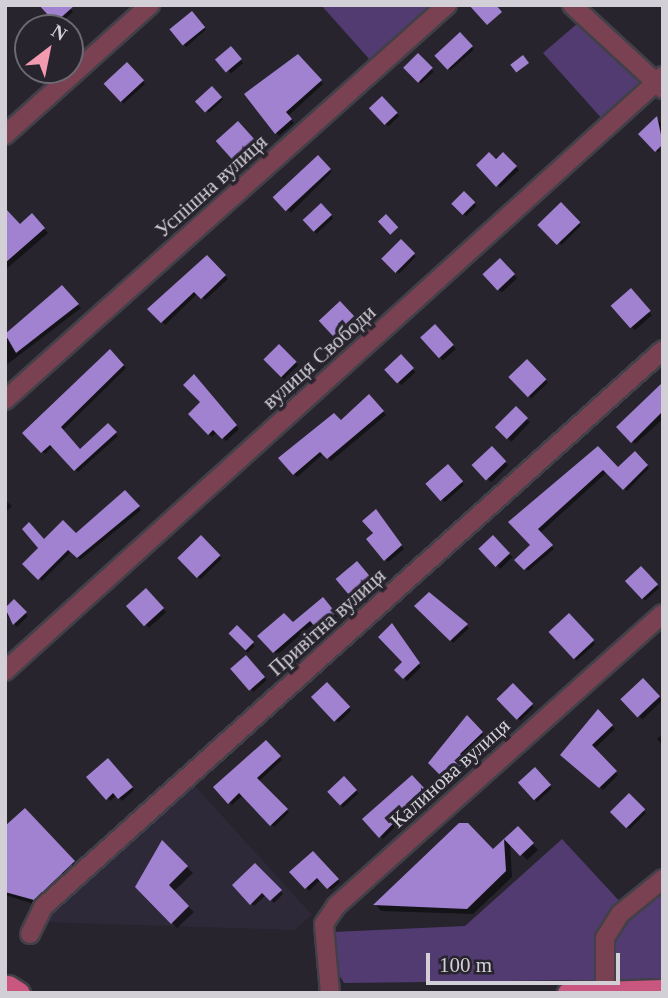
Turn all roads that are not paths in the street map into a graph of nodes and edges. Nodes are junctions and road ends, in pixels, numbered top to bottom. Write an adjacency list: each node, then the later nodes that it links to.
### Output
1 (150, 5): 5 (street)
2 (447, 5): 7 (street, Успішна вулиця)
3 (572, 5): 4 (street)
4 (661, 82): 9 (street, вулиця Свободи)
5 (5, 135)
6 (663, 350): 11 (street, Привітна вулиця)
7 (5, 400)
8 (663, 614): 14 (street, Калинова вулиця)
9 (5, 671)
10 (663, 879): 13 (street)
11 (30, 934)
12 (663, 990): 13 (main road)
13 (605, 991): 15 (main road)
14 (330, 993)
15 (568, 993)

